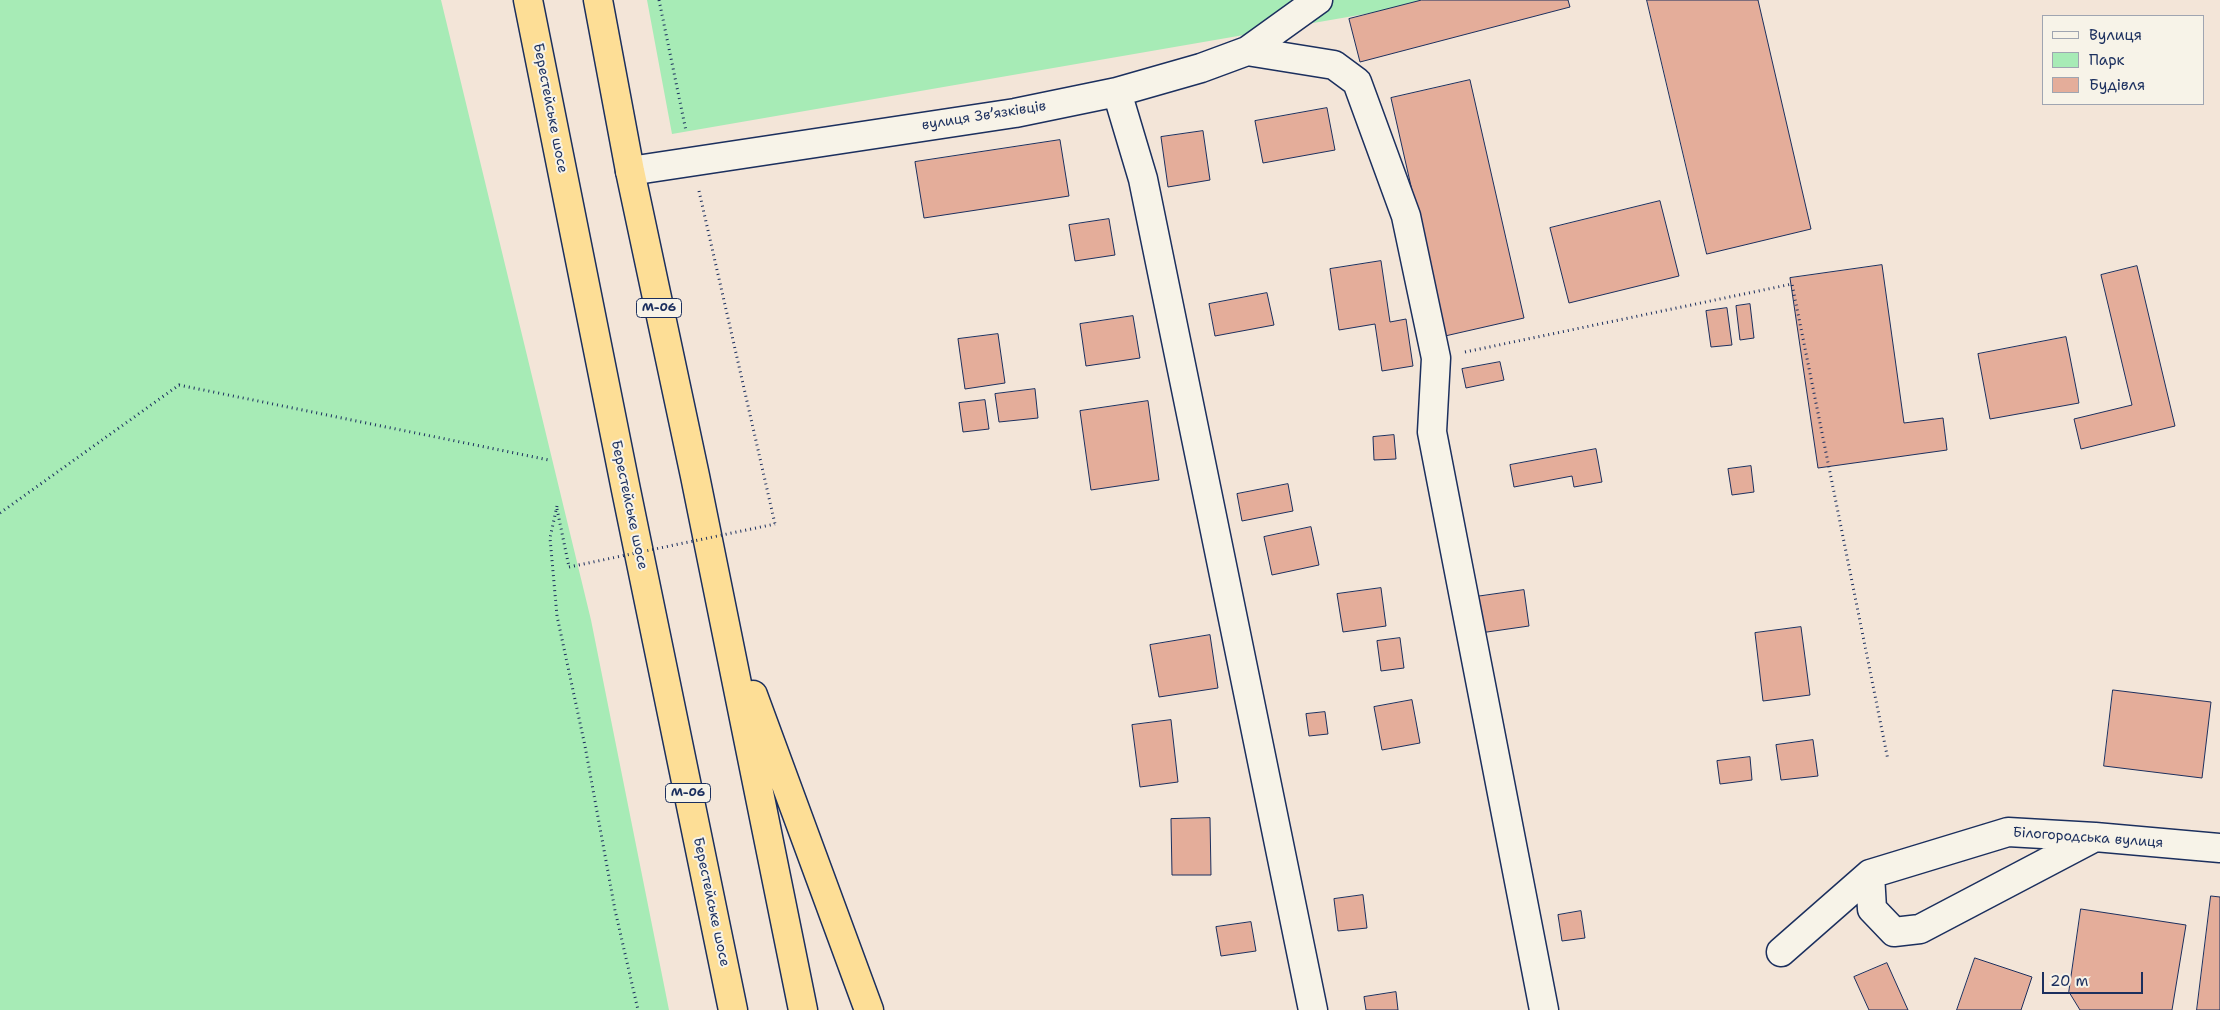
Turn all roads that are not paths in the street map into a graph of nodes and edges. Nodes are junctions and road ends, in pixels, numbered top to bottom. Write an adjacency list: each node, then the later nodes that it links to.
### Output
1 (528, 0): 12 (highway, Берестейське шосе / М-06)
2 (598, 0): 6 (highway, М-06)
3 (1318, 0): 4 (street, вулиця Звʼязківців)
4 (1247, 51): 5 (street, вулиця Звʼязківців); 16 (street)
5 (1117, 92): 6 (street, вулиця Звʼязківців); 15 (street)
6 (630, 171): 7 (highway, М-06)
7 (723, 616): 13 (highway, М-06); 14 (highway)
8 (2095, 837): 9 (street, Білогородська вулиця); 10 (street, Білогородська вулиця); 10 (street)
9 (2220, 848)
10 (1870, 874): 11 (street, Білогородська вулиця)
11 (1782, 952)
12 (733, 1010)
13 (803, 1010)
14 (870, 1010)
15 (1314, 1010)
16 (1544, 1010)

